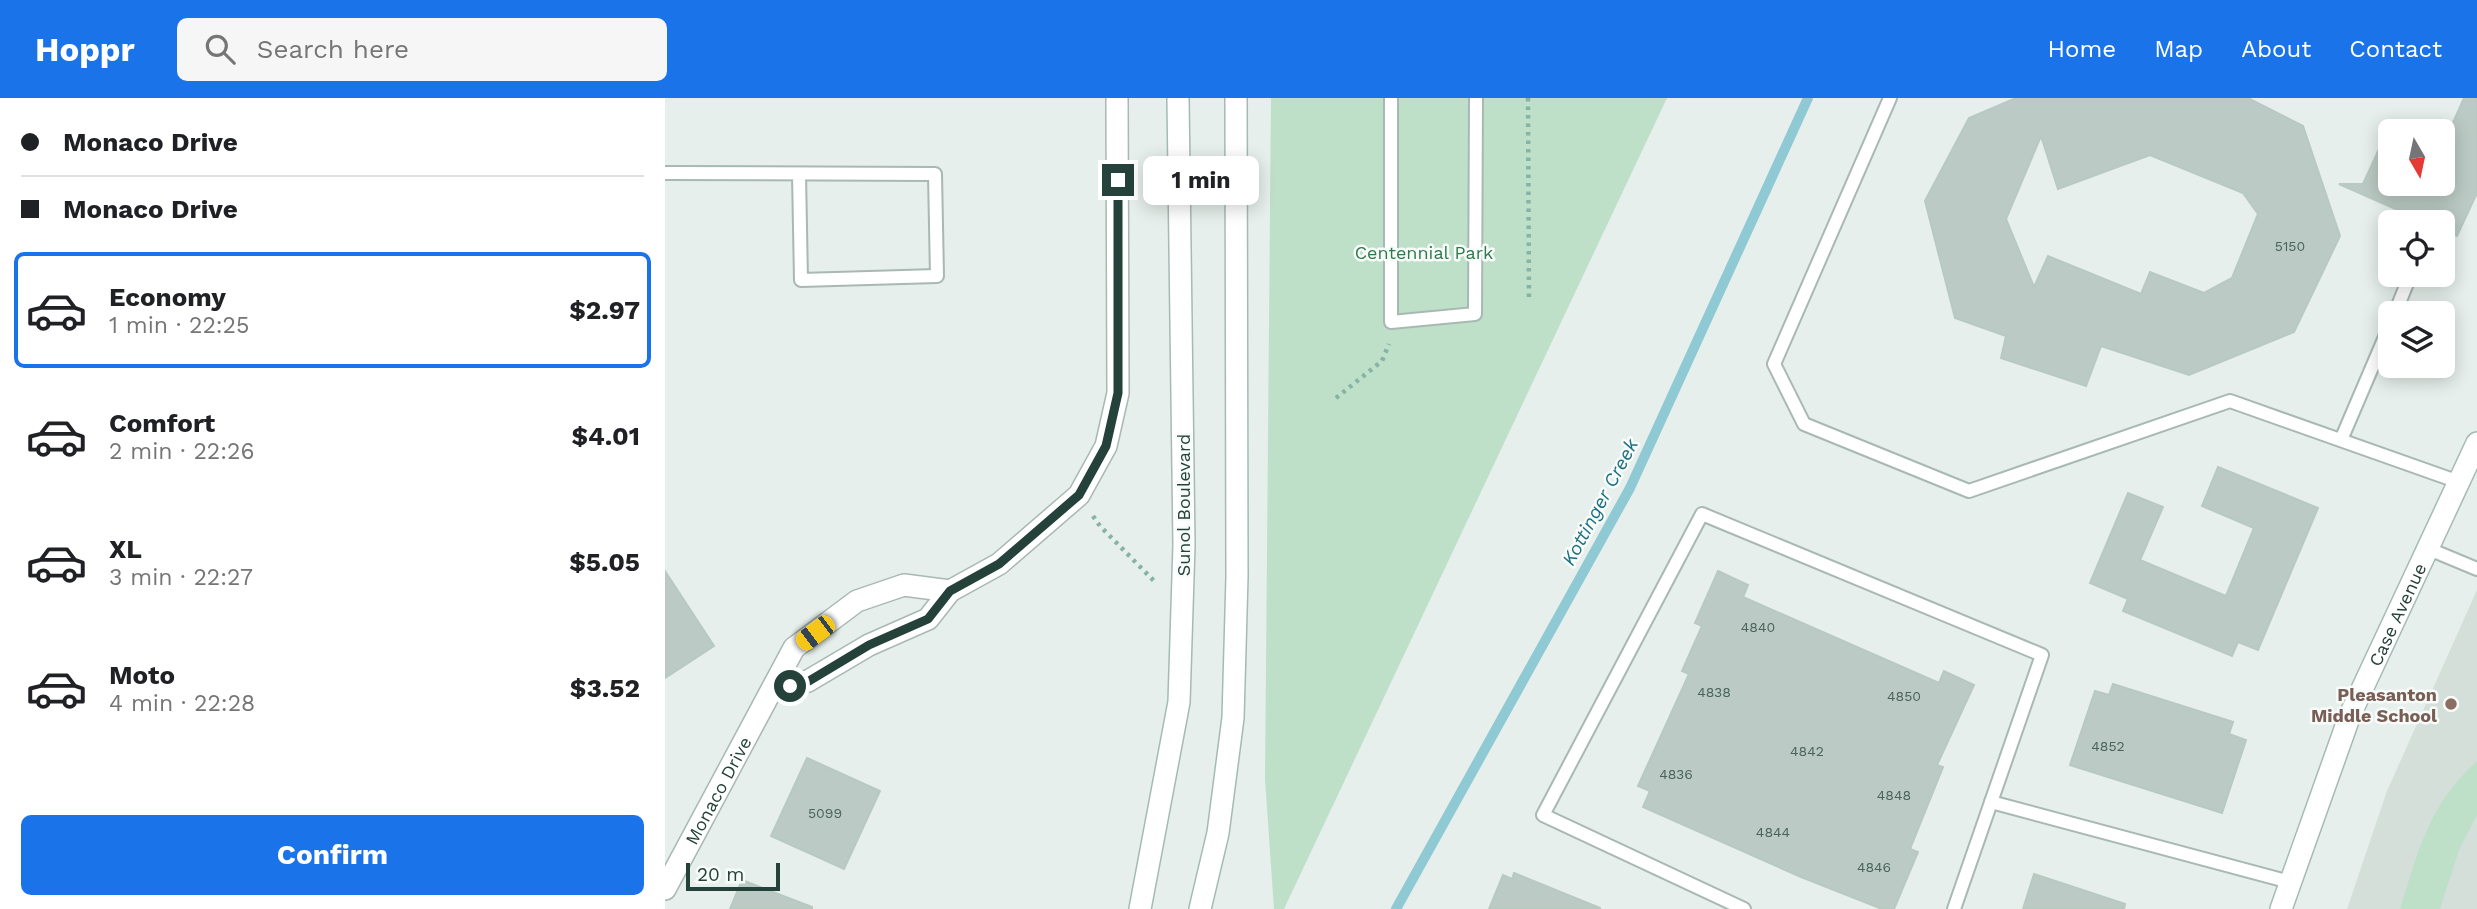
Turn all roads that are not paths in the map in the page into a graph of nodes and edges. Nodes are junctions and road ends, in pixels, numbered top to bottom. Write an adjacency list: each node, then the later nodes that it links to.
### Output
1 (1117, 98): 15 (street)
2 (1178, 98): 20 (street, Sunol Boulevard)
3 (1236, 98): 21 (street)
4 (1391, 98): 5 (lane)
5 (1476, 98)
6 (1890, 98): 10 (lane)
7 (665, 173): 8 (lane)
8 (799, 174): 8 (lane)
9 (2378, 353): 10 (lane)
10 (2341, 440): 12 (lane)
11 (2477, 443): 12 (street, Case Avenue)
12 (2459, 482): 13 (street, Case Avenue)
13 (2429, 549): 14 (lane); 18 (street, Case Avenue)
14 (2477, 569)
15 (950, 591): 16 (street); 16 (street, Monaco Drive)
16 (772, 690): 19 (street, Monaco Drive)
17 (1991, 802): 18 (lane); 22 (lane); 23 (lane)
18 (2290, 882): 24 (street, Case Avenue)
19 (665, 889)
20 (1140, 909)
21 (1200, 909)
22 (1744, 909)
23 (1954, 909)
24 (2281, 909)

